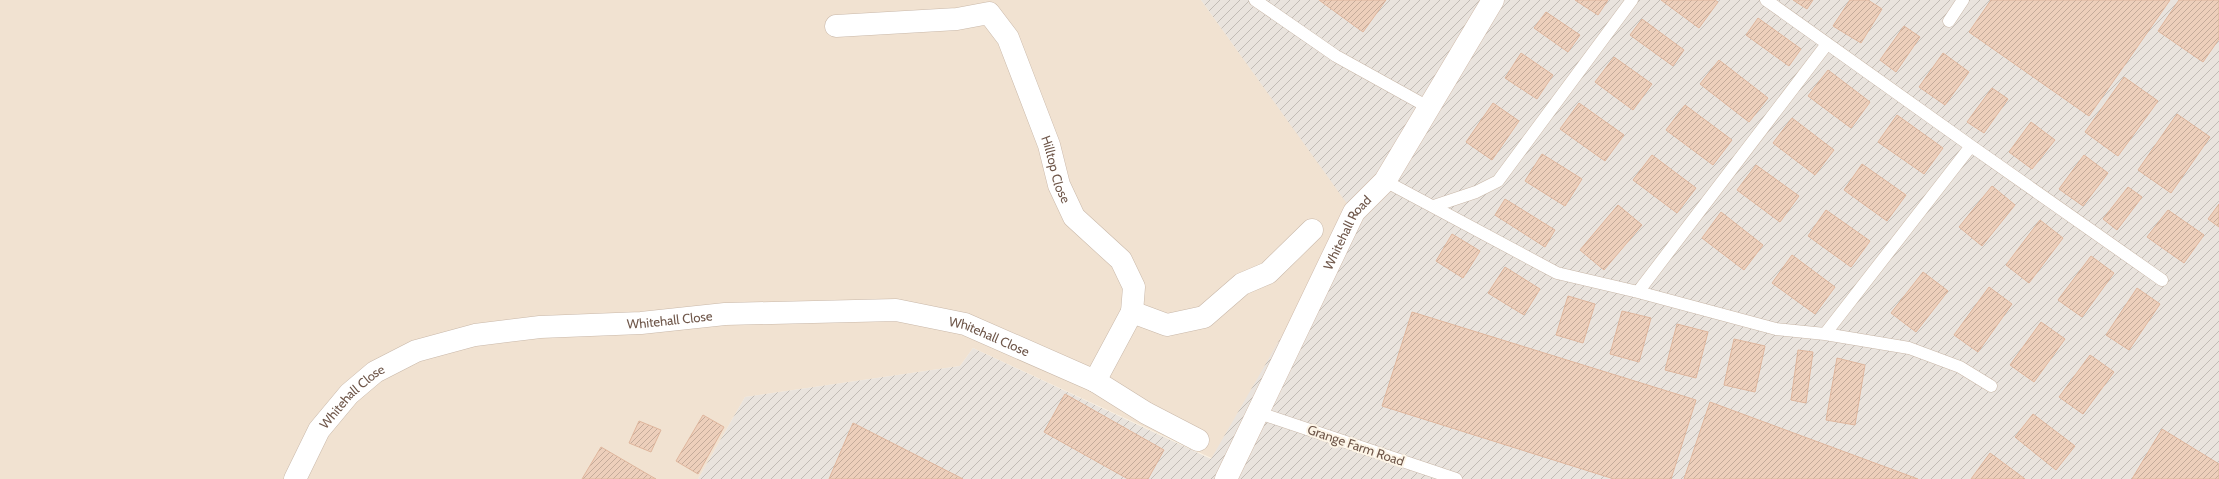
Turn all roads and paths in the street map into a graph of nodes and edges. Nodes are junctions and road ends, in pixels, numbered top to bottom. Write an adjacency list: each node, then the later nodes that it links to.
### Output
1 (1255, 0): 10 (lane)
2 (1493, 0): 10 (street, Whitehall Road)
3 (1632, 0): 13 (lane)
4 (1766, 0): 9 (lane)
5 (1963, 0): 7 (lane)
6 (992, 7): 8 (street, Hilltop Close); 17 (street, Hilltop Close)
7 (1949, 21)
8 (836, 26)
9 (1827, 44): 11 (lane); 16 (lane)
10 (1428, 107): 12 (street, Whitehall Road)
11 (1971, 146): 15 (lane); 18 (lane)
12 (1385, 181): 13 (lane); 21 (street, Whitehall Road)
13 (1434, 206): 16 (lane)
14 (1312, 230): 17 (street)
15 (2162, 280)
16 (1638, 292): 18 (lane)
17 (1132, 312): 19 (street)
18 (1825, 334): 20 (lane)
19 (1095, 380): 22 (street, Whitehall Close); 23 (street, Whitehall Close)
20 (1991, 386)
21 (1256, 412): 24 (street, Whitehall Road); 25 (lane, Grange Farm Road)
22 (1198, 440)
23 (295, 479)
24 (1226, 479)
25 (1456, 479)

